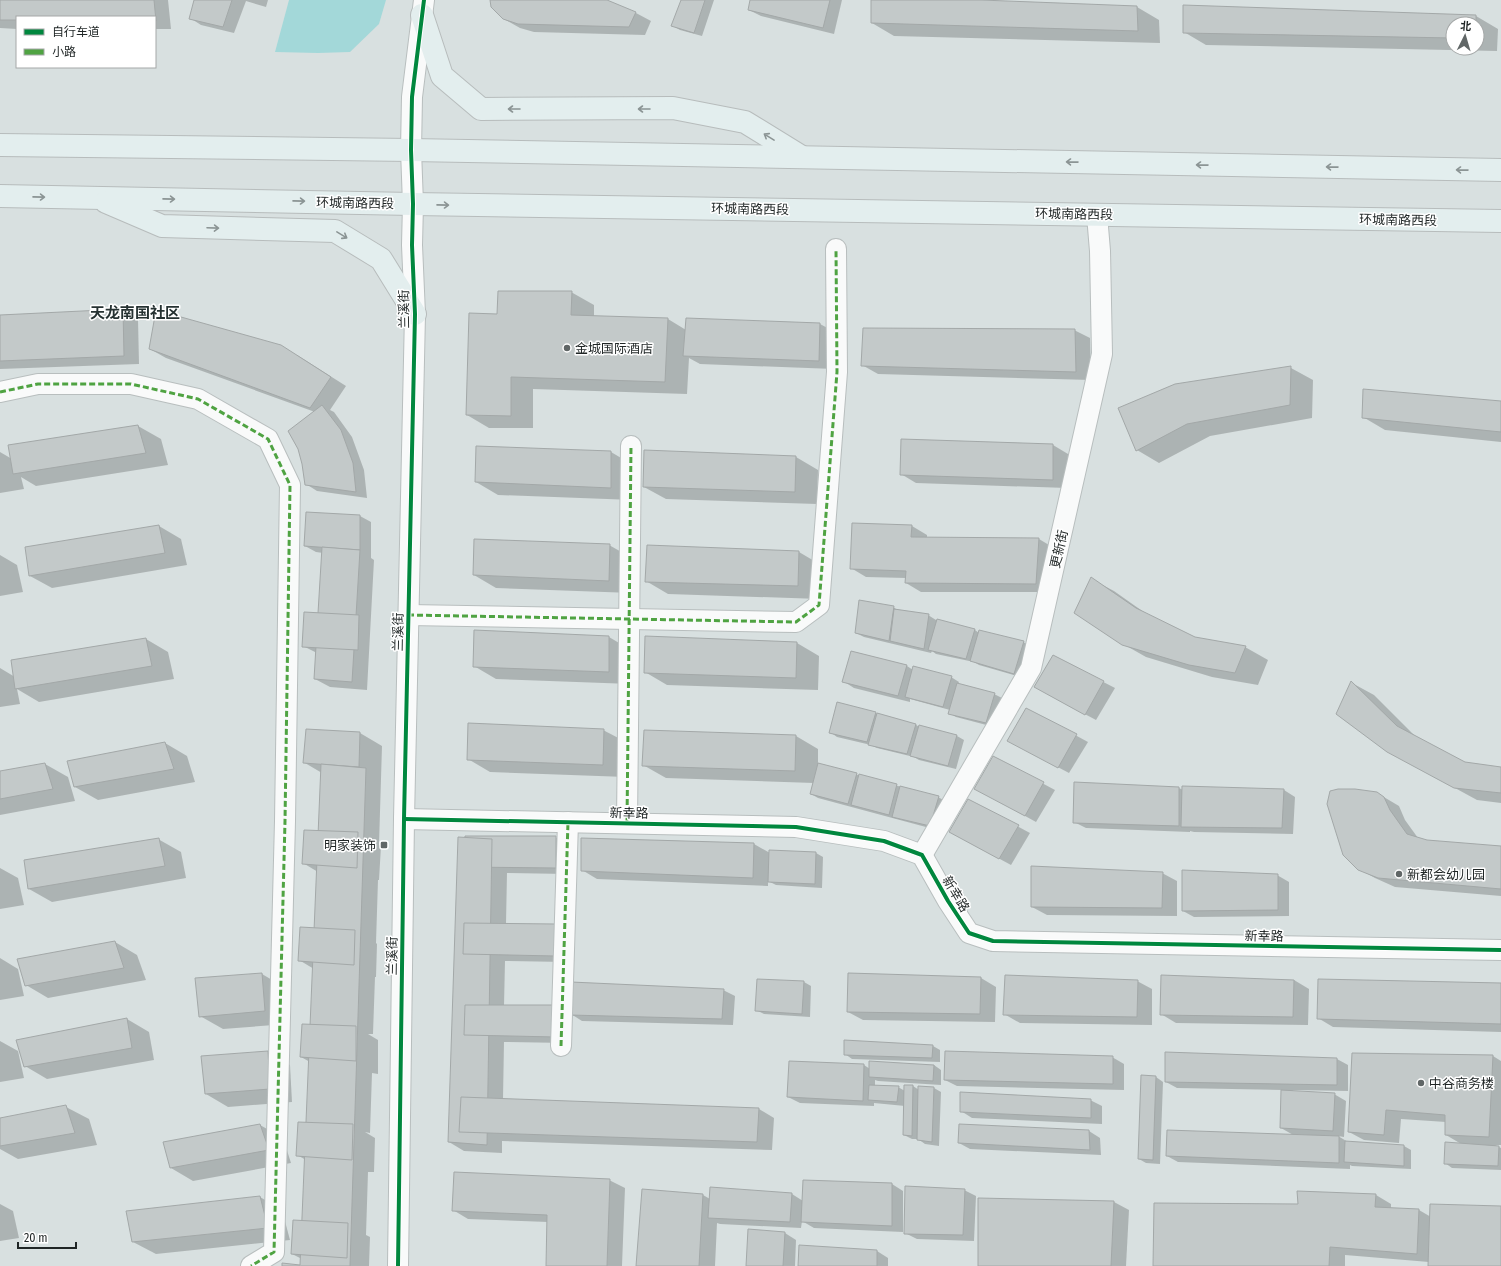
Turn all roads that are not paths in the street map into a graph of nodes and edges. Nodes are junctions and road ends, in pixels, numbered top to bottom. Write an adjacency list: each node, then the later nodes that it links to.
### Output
1 (423, 7): 3 (street, 兰溪街); 4 (main road, one-way to 1)
2 (0, 145): 3 (main road)
3 (411, 150): 4 (main road); 8 (street, 兰溪街)
4 (802, 158): 5 (main road, one-way to 4)
5 (1501, 170)
6 (0, 196): 7 (main road, 环城南路西段, one-way to 7)
7 (96, 198): 8 (main road, 环城南路西段, one-way to 8); 12 (main road, one-way to 12)
8 (413, 204): 9 (main road, 环城南路西段, one-way to 9); 12 (street, 兰溪街)
9 (1097, 215): 10 (main road, 环城南路西段); 20 (street, 更新街)
10 (1501, 221)
11 (836, 249): 16 (street)
12 (414, 314): 15 (street, 兰溪街)
13 (0, 392): 23 (street)
14 (631, 446): 16 (street)
15 (408, 615): 16 (street); 17 (street, 兰溪街)
16 (629, 619): 19 (street)
17 (404, 819): 18 (street, 新幸路); 24 (street, 兰溪街)
18 (568, 822): 19 (street, 新幸路); 22 (street)
19 (627, 824): 20 (street, 新幸路)
20 (922, 855): 21 (street, 新幸路)
21 (1501, 950)
22 (561, 1046)
23 (251, 1266)
24 (398, 1266)

